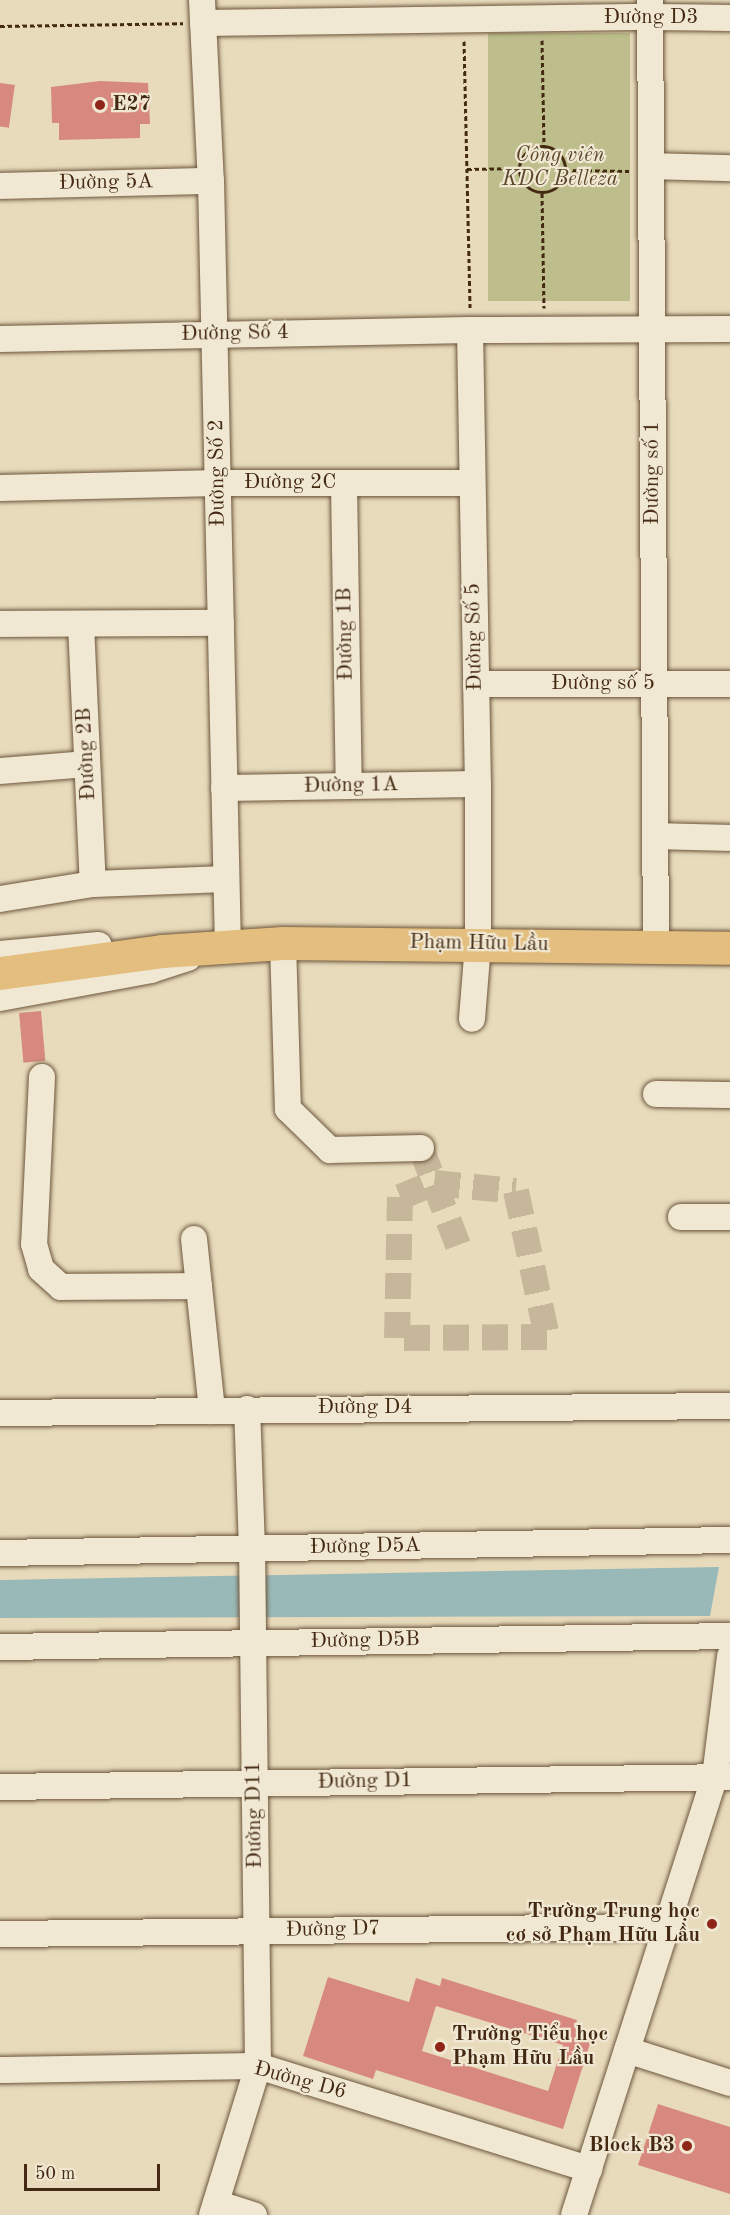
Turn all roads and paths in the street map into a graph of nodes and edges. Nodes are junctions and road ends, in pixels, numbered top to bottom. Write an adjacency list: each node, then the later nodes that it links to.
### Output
1 (650, 8): 4 (street, Đường D3); 5 (street, Đường D3); 11 (street, Đường số 1)
2 (464, 10): 3 (street, Đường D3); 5 (street, Đường D3); 10 (path)
3 (202, 12): 6 (path); 13 (street, Đường Số 2)
4 (730, 18)
5 (542, 19): 7 (path)
6 (0, 26)
7 (544, 146): 8 (path); 12 (path)
8 (519, 168): 10 (path); 15 (path)
9 (730, 168): 11 (street)
10 (467, 169): 18 (path)
11 (651, 169): 12 (path); 16 (street, Đường số 1)
12 (565, 170): 15 (path)
13 (212, 181): 14 (street, Đường 5A); 20 (street, Đường Số 2)
14 (0, 186)
15 (542, 192): 19 (path)
16 (652, 329): 17 (street); 19 (street); 30 (street, Đường số 1)
17 (730, 329)
18 (471, 330): 19 (street); 20 (street, Đường Số 4); 24 (street, Đường Số 5)
19 (545, 330)
20 (215, 335): 21 (street, Đường Số 4); 22 (street, Đường Số 2)
21 (0, 339)
22 (218, 483): 23 (street, Đường 2C); 25 (street, Đường 2C); 26 (street, Đường Số 2)
23 (344, 483): 24 (street, Đường 2C); 35 (street, Đường 1B)
24 (472, 483): 29 (street, Đường Số 5)
25 (0, 488)
26 (221, 623): 28 (street); 36 (street, Đường Số 2)
27 (0, 624): 28 (street)
28 (81, 624): 32 (street, Đường 2B)
29 (476, 684): 30 (street, Đường số 5); 34 (street, Đường Số 5)
30 (655, 684): 31 (street, Đường số 5); 37 (street, Đường số 1)
31 (730, 684)
32 (87, 764): 33 (street); 40 (street, Đường 2B)
33 (0, 771)
34 (478, 784): 35 (street, Đường 1A); 43 (street, Đường Số 5)
35 (349, 786): 36 (street, Đường 1A)
36 (224, 788): 39 (street, Đường Số 2)
37 (656, 836): 38 (street); 45 (street, Đường số 1)
38 (730, 838)
39 (226, 879): 40 (street); 44 (street, Đường Số 2)
40 (93, 884): 41 (street)
41 (0, 899)
42 (283, 943): 43 (main road, Phạm Hữu Lầu); 44 (main road, Phạm Hữu Lầu); 54 (street)
43 (478, 944): 45 (main road, Phạm Hữu Lầu); 50 (street, Đường Số 5)
44 (228, 946): 47 (street, Phạm Hữu Lầu); 48 (main road, Phạm Hữu Lầu); 49 (street, Phạm Hữu Lầu)
45 (656, 947): 46 (main road, Phạm Hữu Lầu)
46 (730, 948)
47 (0, 954)
48 (0, 973)
49 (0, 998)
50 (472, 1019)
51 (42, 1077): 58 (street)
52 (656, 1094): 53 (street)
53 (730, 1095)
54 (421, 1148)
55 (681, 1217): 56 (street)
56 (730, 1217)
57 (194, 1239): 58 (street)
58 (199, 1286): 61 (street)
59 (730, 1406): 60 (street, Đường D4)
60 (248, 1409): 61 (street, Đường D4); 65 (street, Đường D11)
61 (212, 1411): 62 (street, Đường D4)
62 (0, 1413)
63 (730, 1540): 65 (street, Đường D5A)
64 (0, 1553): 65 (street, Đường D5A)
65 (252, 1561): 66 (street, Đường D11)
66 (253, 1636): 67 (street, Đường D5B); 68 (street, Đường D5B); 71 (street, Đường D11)
67 (730, 1636)
68 (0, 1647)
69 (730, 1656): 70 (street)
70 (722, 1777): 71 (street, Đường D1); 73 (street)
71 (255, 1784): 72 (street, Đường D1); 74 (street, Đường D11)
72 (0, 1788)
73 (666, 1927): 74 (street, Đường D7); 76 (street)
74 (257, 1931): 75 (street, Đường D7); 77 (street, Đường D11)
75 (0, 1934)
76 (627, 2050): 79 (street); 80 (street)
77 (258, 2066): 78 (street, Đường D6); 80 (street, Đường D6); 81 (street, Đường D11)
78 (0, 2070)
79 (730, 2083)
80 (589, 2169): 83 (street)
81 (214, 2209): 82 (street)
82 (254, 2215)
83 (574, 2215)

